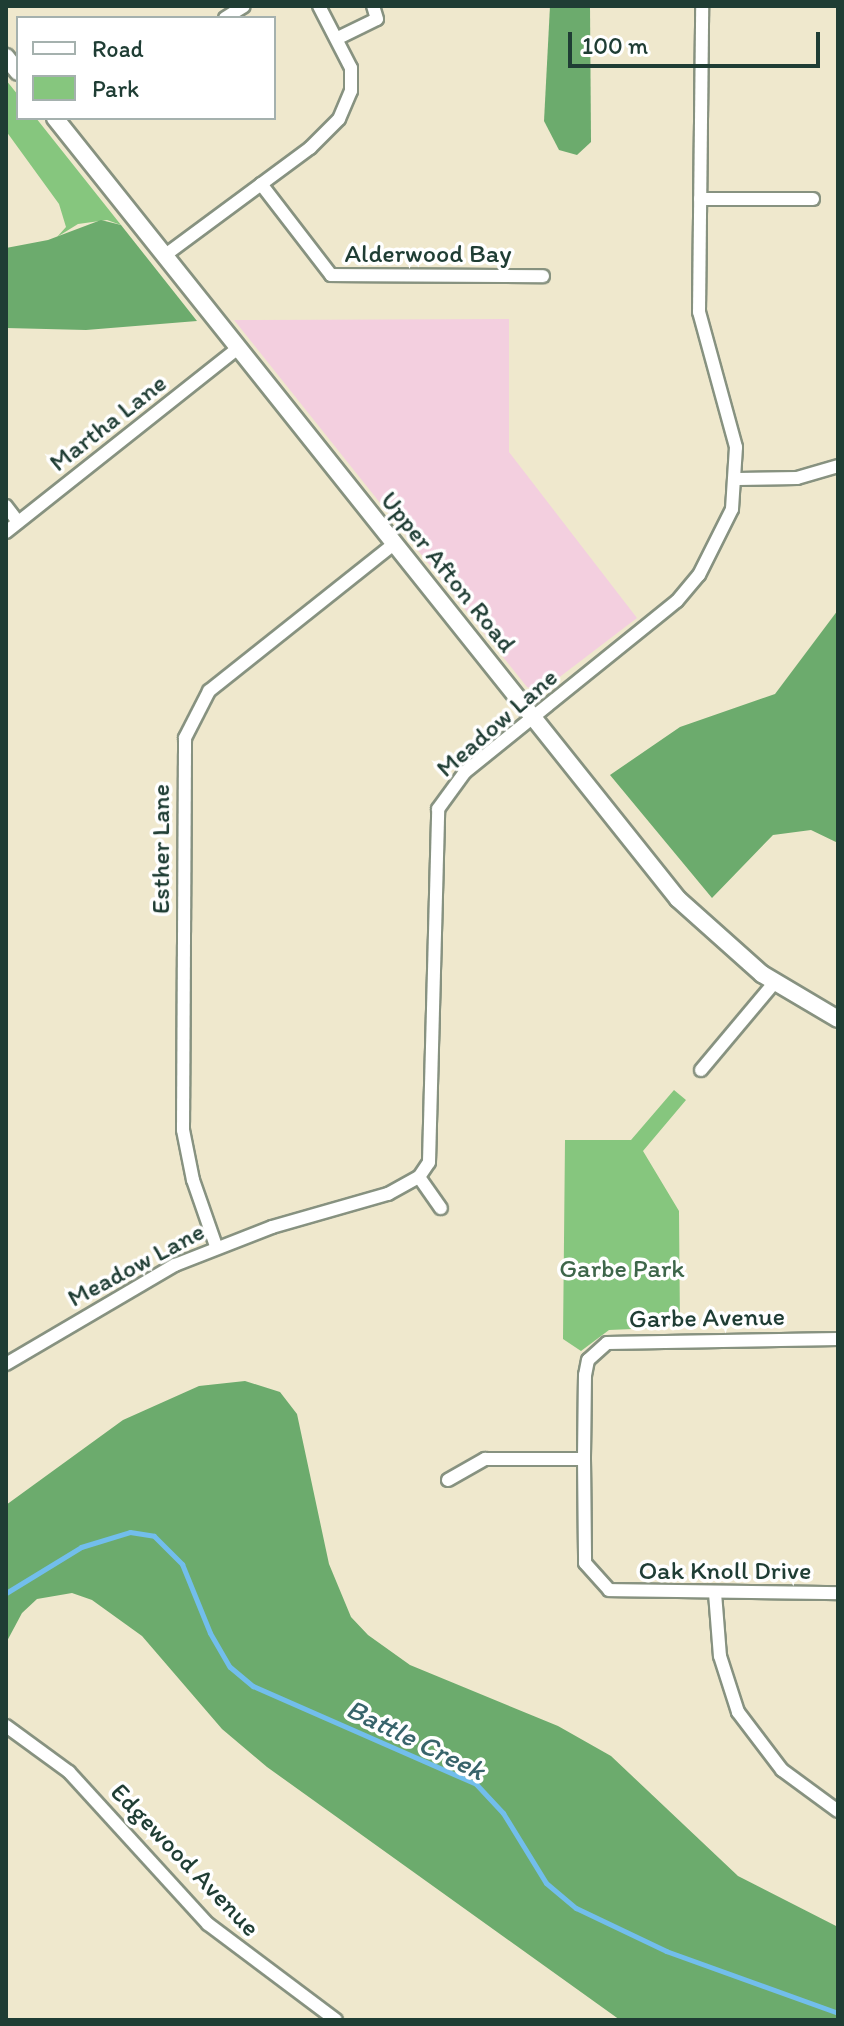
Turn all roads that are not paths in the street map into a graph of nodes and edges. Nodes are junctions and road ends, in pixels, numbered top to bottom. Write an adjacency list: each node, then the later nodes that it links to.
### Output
1 (319, 6): 4 (street)
2 (373, 6): 4 (street)
3 (702, 6): 7 (street, Meadow Lane)
4 (338, 38): 6 (street)
5 (57, 120): 9 (street, Upper Afton Road)
6 (261, 184): 9 (street); 10 (street, Alderwood Bay)
7 (700, 199): 8 (street); 13 (street, Meadow Lane)
8 (813, 199)
9 (164, 256): 11 (street, Upper Afton Road)
10 (543, 276)
11 (238, 348): 15 (street, Martha Lane); 17 (street, Upper Afton Road)
12 (838, 466): 13 (street)
13 (738, 479): 18 (street, Meadow Lane)
14 (6, 506): 15 (street)
15 (18, 522): 16 (street, Martha Lane)
16 (6, 532)
17 (394, 544): 18 (street, Upper Afton Road); 24 (street, Esther Lane)
18 (532, 717): 19 (street, Upper Afton Road); 22 (street, Meadow Lane)
19 (774, 983): 20 (street, Upper Afton Road); 21 (street)
20 (838, 1019)
21 (701, 1070)
22 (419, 1177): 23 (street); 24 (street, Meadow Lane)
23 (441, 1208)
24 (216, 1246): 26 (street, Meadow Lane)
25 (838, 1339): 27 (street, Garbe Avenue)
26 (6, 1364)
27 (584, 1459): 28 (street); 29 (street, Oak Knoll Drive)
28 (448, 1480)
29 (715, 1593): 30 (street, Oak Knoll Drive); 32 (street)
30 (838, 1593)
31 (6, 1726): 33 (street, Edgewood Avenue)
32 (838, 1811)
33 (336, 2020)

